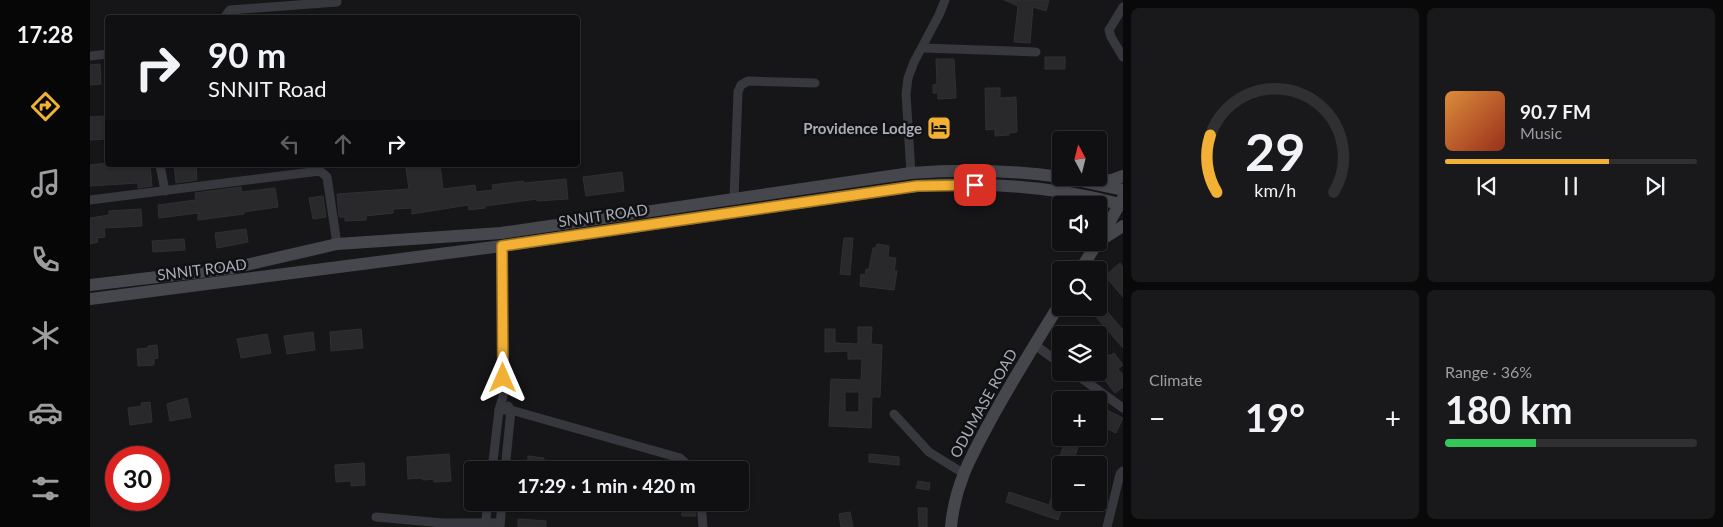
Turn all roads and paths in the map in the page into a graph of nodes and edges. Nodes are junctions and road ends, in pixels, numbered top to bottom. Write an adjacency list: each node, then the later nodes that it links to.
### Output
1 (945, 0): 5 (street)
2 (337, 2): 4 (street)
3 (1123, 7): 9 (street)
4 (226, 15)
5 (923, 48): 6 (street); 13 (street)
6 (1036, 52)
7 (105, 54): 8 (street)
8 (90, 56)
9 (1123, 57)
10 (815, 83): 22 (street)
11 (160, 167): 19 (street)
12 (305, 169): 19 (street); 32 (street)
13 (911, 173): 14 (street, SNNIT ROAD); 22 (street, SNNIT ROAD)
14 (1052, 176)
15 (1123, 176): 16 (street)
16 (1108, 180)
17 (1106, 186): 18 (street)
18 (1123, 190)
19 (165, 191): 23 (street)
20 (1070, 193): 21 (street); 24 (street, SNNIT ROAD); 27 (street, SNNIT ROAD)
21 (1074, 196)
22 (734, 198): 25 (street, SNNIT ROAD)
23 (90, 200)
24 (1122, 202): 30 (street)
25 (686, 205): 26 (street, SNNIT ROAD); 27 (street)
26 (660, 209): 28 (street); 32 (street, SNNIT ROAD)
27 (688, 219): 28 (street, SNNIT ROAD)
28 (662, 223): 33 (street, SNNIT ROAD)
29 (1123, 226): 31 (street)
30 (1107, 227)
31 (1107, 236)
32 (337, 244): 34 (street, SNNIT ROAD)
33 (502, 246): 36 (street, SNNIT ROAD); 44 (street)
34 (234, 268): 35 (street, SNNIT ROAD); 36 (street)
35 (213, 270): 37 (street); 38 (street, SNNIT ROAD)
36 (236, 281): 37 (street, SNNIT ROAD)
37 (215, 284): 39 (street, SNNIT ROAD)
38 (90, 285)
39 (90, 299)
40 (1053, 316): 41 (street, ODUMASE ROAD)
41 (1035, 345): 42 (street); 53 (street, ODUMASE ROAD)
42 (1052, 357)
43 (1086, 381): 45 (street)
44 (503, 396): 46 (street); 47 (street)
45 (1123, 408)
46 (499, 410): 47 (street); 49 (street)
47 (510, 410): 50 (street); 51 (street)
48 (894, 414): 53 (street)
49 (493, 461)
50 (506, 461)
51 (684, 461)
52 (1123, 471): 62 (street)
53 (963, 473): 61 (street, ODUMASE ROAD)
54 (487, 511): 58 (street)
55 (501, 511): 59 (street)
56 (701, 511): 60 (street)
57 (376, 517): 58 (street)
58 (485, 525): 59 (street)
59 (500, 525)
60 (703, 527)
61 (950, 527)
62 (1107, 527)

